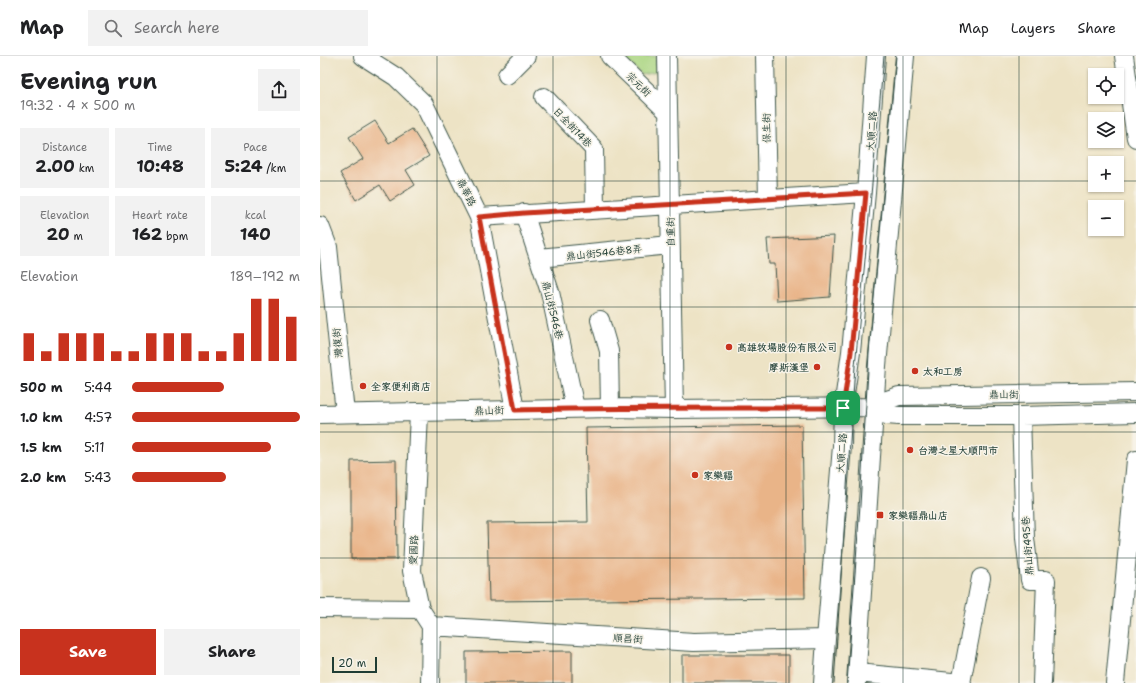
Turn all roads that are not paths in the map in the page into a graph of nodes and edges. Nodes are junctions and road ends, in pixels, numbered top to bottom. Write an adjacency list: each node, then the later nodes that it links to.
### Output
1 (363, 56): 18 (street, 鼎華路)
2 (526, 56): 9 (street)
3 (610, 56): 11 (street, 宗元街)
4 (667, 56): 11 (street, 自重街)
5 (765, 56): 14 (street, 保生街)
6 (876, 56): 13 (street, 大順二路)
7 (905, 56): 24 (street)
8 (1124, 56): 12 (street)
9 (507, 76)
10 (544, 97): 16 (street, 日全街14巷)
11 (668, 112): 15 (street, 自重街)
12 (1136, 138)
13 (866, 193): 14 (street); 27 (street, 大順二路)
14 (768, 199): 15 (street)
15 (670, 205): 16 (street); 20 (street, 自重街)
16 (595, 209): 17 (street)
17 (524, 213): 18 (street); 21 (street, 鼎山街546巷)
18 (479, 217): 29 (street, 鼎華路)
19 (320, 226): 31 (street, 灣復街)
20 (670, 245): 21 (street, 鼎山街546巷8弄); 28 (street, 自重街)
21 (539, 258): 25 (street, 鼎山街546巷)
22 (600, 320): 26 (street)
23 (1136, 392): 24 (street, 鼎山街)
24 (874, 407): 27 (street, 鼎山街); 34 (street, 鼎山街); 41 (street)
25 (575, 408): 26 (street, 鼎山街); 29 (street, 鼎山街)
26 (610, 408): 28 (street, 鼎山街)
27 (843, 408): 28 (street, 鼎山街); 40 (street, 大順二路)
28 (674, 409)
29 (515, 410): 30 (street, 鼎山街)
30 (419, 412): 31 (street, 鼎山街); 38 (street, 愛國路)
31 (345, 413): 33 (street, 鼎山街)
32 (1136, 413): 34 (street, 鼎山街)
33 (320, 414)
34 (1021, 416): 45 (street, 鼎山街495巷)
35 (1136, 460): 46 (street)
36 (981, 578): 44 (street)
37 (320, 608): 38 (street)
38 (420, 609): 39 (street, 愛國路)
39 (431, 626): 40 (street, 順昌街); 42 (street)
40 (826, 639): 43 (street, 大順二路)
41 (857, 678): 44 (street)
42 (430, 683)
43 (823, 683)
44 (961, 683)
45 (1042, 683)
46 (1115, 683)

